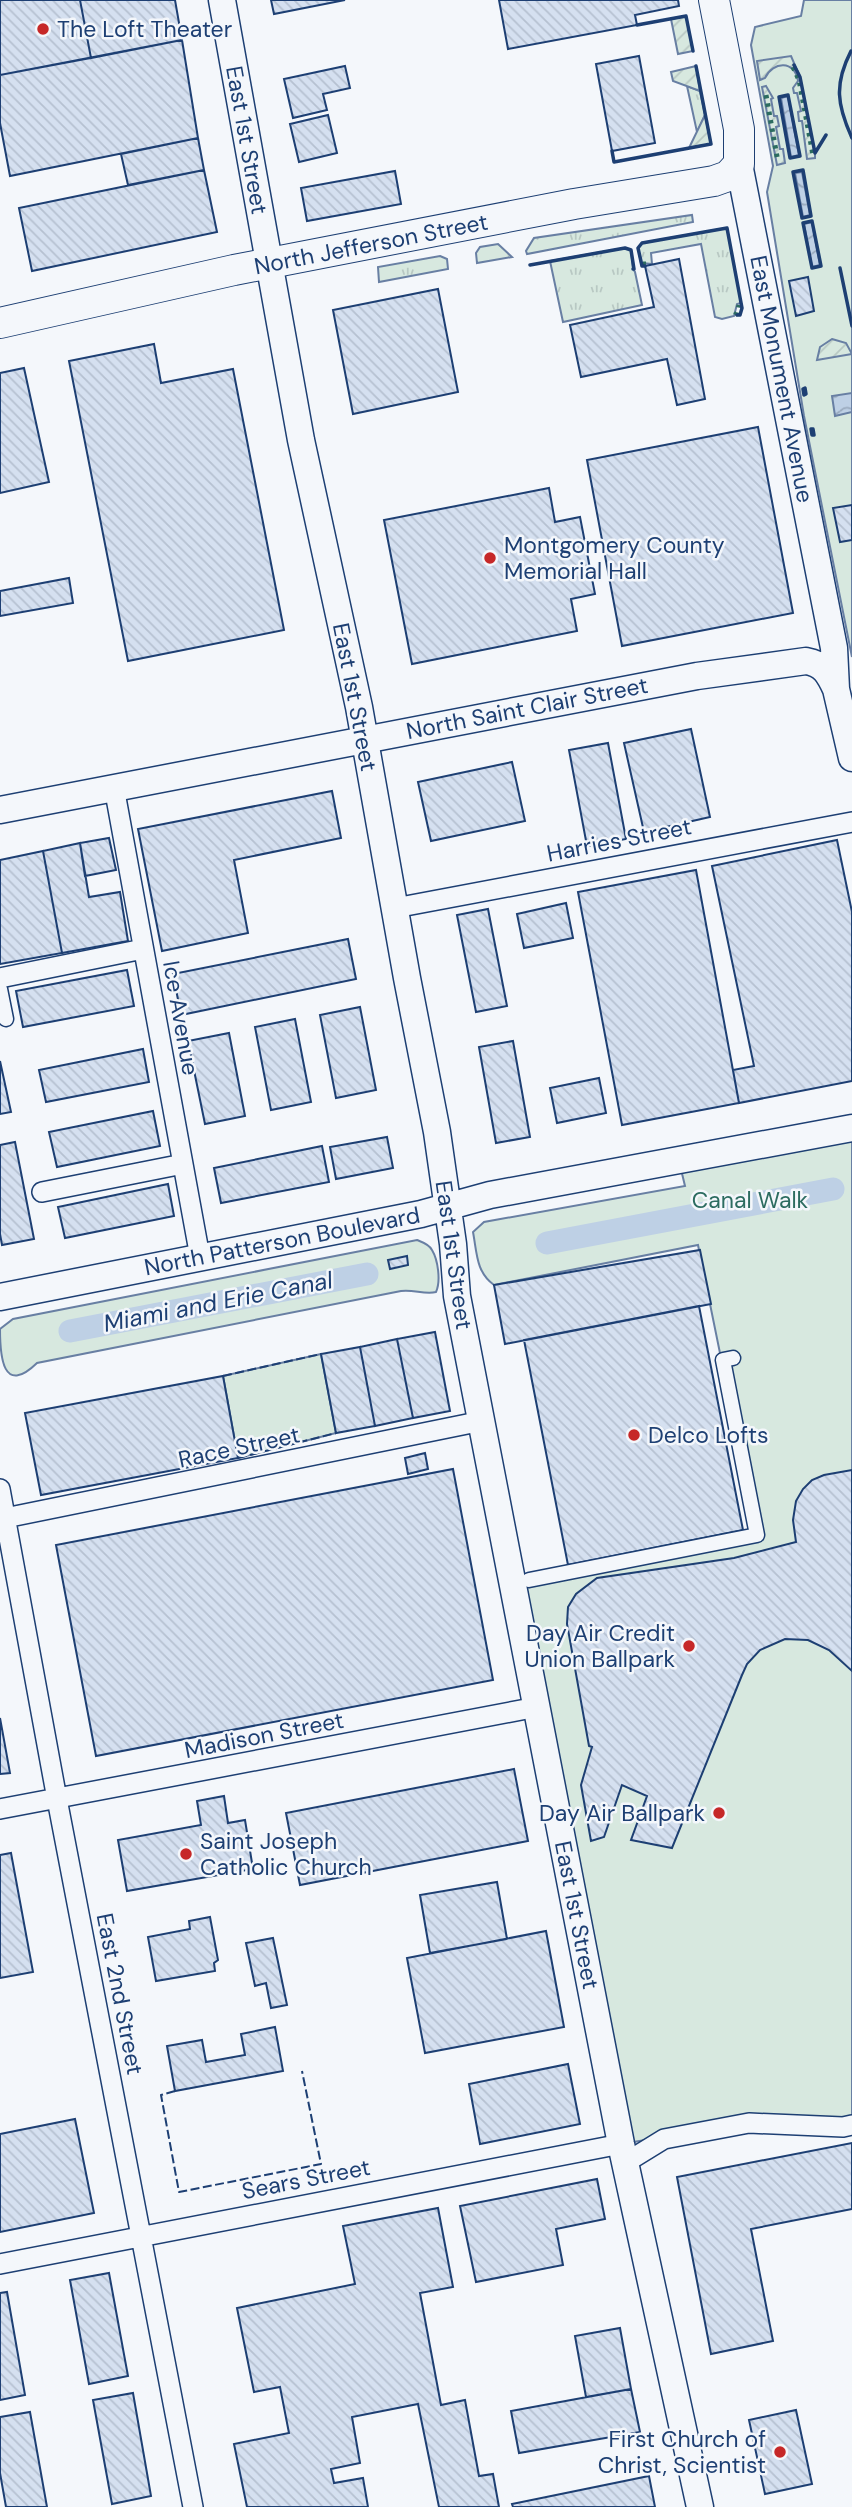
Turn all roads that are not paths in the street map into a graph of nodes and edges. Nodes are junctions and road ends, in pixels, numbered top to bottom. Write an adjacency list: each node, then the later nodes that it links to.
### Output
1 (222, 0): 4 (main road, East 1st Street)
2 (714, 0): 3 (main road, East Monument Avenue)
3 (739, 164): 4 (main road, North Jefferson Street); 6 (main road, East Monument Avenue)
4 (269, 264): 5 (main road, North Jefferson Street); 7 (main road, East 1st Street)
5 (0, 323)
6 (836, 689): 7 (main road, North Saint Clair Street); 8 (main road, East Monument Avenue)
7 (365, 739): 9 (main road, North Saint Clair Street); 12 (main road, East 1st Street)
8 (852, 758)
9 (114, 787): 10 (main road, North Saint Clair Street); 13 (street, Ice Avenue)
10 (0, 810)
11 (852, 822): 12 (street, Harries Street)
12 (395, 908): 20 (main road, East 1st Street)
13 (143, 949): 14 (street); 18 (street, Ice Avenue)
14 (0, 978)
15 (0, 989): 16 (street)
16 (6, 1019)
17 (852, 1128): 20 (main road, North Patterson Boulevard)
18 (183, 1164): 19 (street); 21 (street, Ice Avenue)
19 (42, 1192)
20 (447, 1208): 21 (main road, North Patterson Boulevard); 24 (main road, East 1st Street)
21 (200, 1257): 22 (main road, North Patterson Boulevard)
22 (0, 1297)
23 (733, 1358): 27 (street)
24 (482, 1421): 26 (street, Race Street); 28 (main road, East 1st Street)
25 (0, 1489): 26 (street, East 2nd Street)
26 (5, 1518): 29 (street, East 2nd Street)
27 (529, 1580)
28 (537, 1707): 29 (street, Madison Street); 32 (main road, East 1st Street)
29 (57, 1799): 30 (street, Madison Street); 33 (street, East 2nd Street)
30 (0, 1809)
31 (852, 2125): 32 (street, Sears Street)
32 (623, 2154): 33 (street, Sears Street); 36 (main road, East 1st Street)
33 (141, 2236): 34 (street, Sears Street); 35 (street, East 2nd Street)
34 (0, 2264)
35 (194, 2507)
36 (700, 2507)

